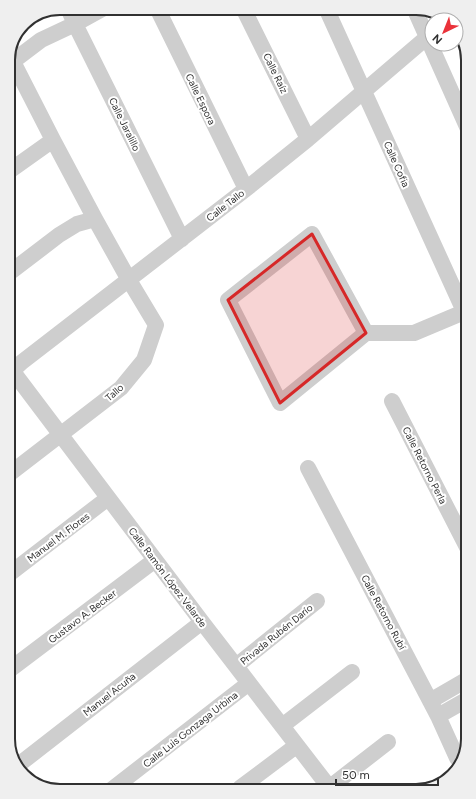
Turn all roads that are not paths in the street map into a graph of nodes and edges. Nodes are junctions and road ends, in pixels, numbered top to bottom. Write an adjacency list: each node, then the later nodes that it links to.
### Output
1 (71, 15): 7 (street, Calle Jaralillo)
2 (91, 15): 7 (street)
3 (160, 15): 18 (street, Calle Espora)
4 (246, 15): 15 (street, Calle Raíz)
5 (329, 15): 13 (street, Calle Cofia)
6 (418, 15): 8 (street)
7 (75, 24): 11 (street); 20 (street, Calle Jaralillo)
8 (424, 25)
9 (424, 40): 13 (street, Calle Tallo)
10 (437, 52): 14 (street)
11 (15, 57)
12 (15, 69): 16 (street, Tallo)
13 (364, 91): 15 (street, Calle Tallo); 23 (street, Calle Cofia)
14 (461, 111)
15 (308, 139): 18 (street, Calle Tallo)
16 (53, 140): 17 (street); 19 (street, Tallo)
17 (15, 167)
18 (246, 189): 20 (street, Calle Tallo)
19 (95, 219): 21 (street); 22 (street, Tallo)
20 (182, 239): 22 (street, Calle Tallo)
21 (15, 269)
22 (129, 280): 26 (street, Calle Tallo); 29 (street, Tallo)
23 (461, 305)
24 (461, 318): 25 (street)
25 (366, 333): 25 (street)
26 (15, 367)
27 (15, 377): 29 (street, Calle Ramón López Velarde)
28 (392, 401): 33 (street, Calle Retorno Perla)
29 (60, 434): 31 (street, Tallo); 32 (street, Calle Ramón López Velarde)
30 (308, 468): 43 (street, Calle Retorno Rubí)
31 (15, 469)
32 (108, 498): 34 (street, Calle Ramón López Velarde); 35 (street, Manuel M. Flores)
33 (461, 535)
34 (155, 560): 37 (street, Calle Ramón López Velarde); 38 (street, Gustavo A. Becker)
35 (15, 570)
36 (317, 601): 39 (street, Privada Rubén Darío)
37 (202, 622): 39 (street, Calle Ramón López Velarde); 50 (street, Manuel Acuña)
38 (15, 666)
39 (236, 666): 41 (street, Calle Ramón López Velarde)
40 (352, 672): 46 (street)
41 (249, 683): 46 (street, Calle Ramón López Velarde); 51 (street, Calle Luis Gonzaga Urbina)
42 (461, 683): 43 (street)
43 (430, 701): 45 (street, Calle Retorno Rubí)
44 (461, 703): 45 (street)
45 (438, 716): 49 (street, Calle Retorno Rubí)
46 (282, 726): 48 (street, Calle Ramón López Velarde)
47 (388, 742): 54 (street)
48 (296, 746): 52 (street); 53 (street, Calle Ramón López Velarde)
49 (457, 758)
50 (22, 762)
51 (119, 784)
52 (245, 784)
53 (328, 784)
54 (334, 784)

